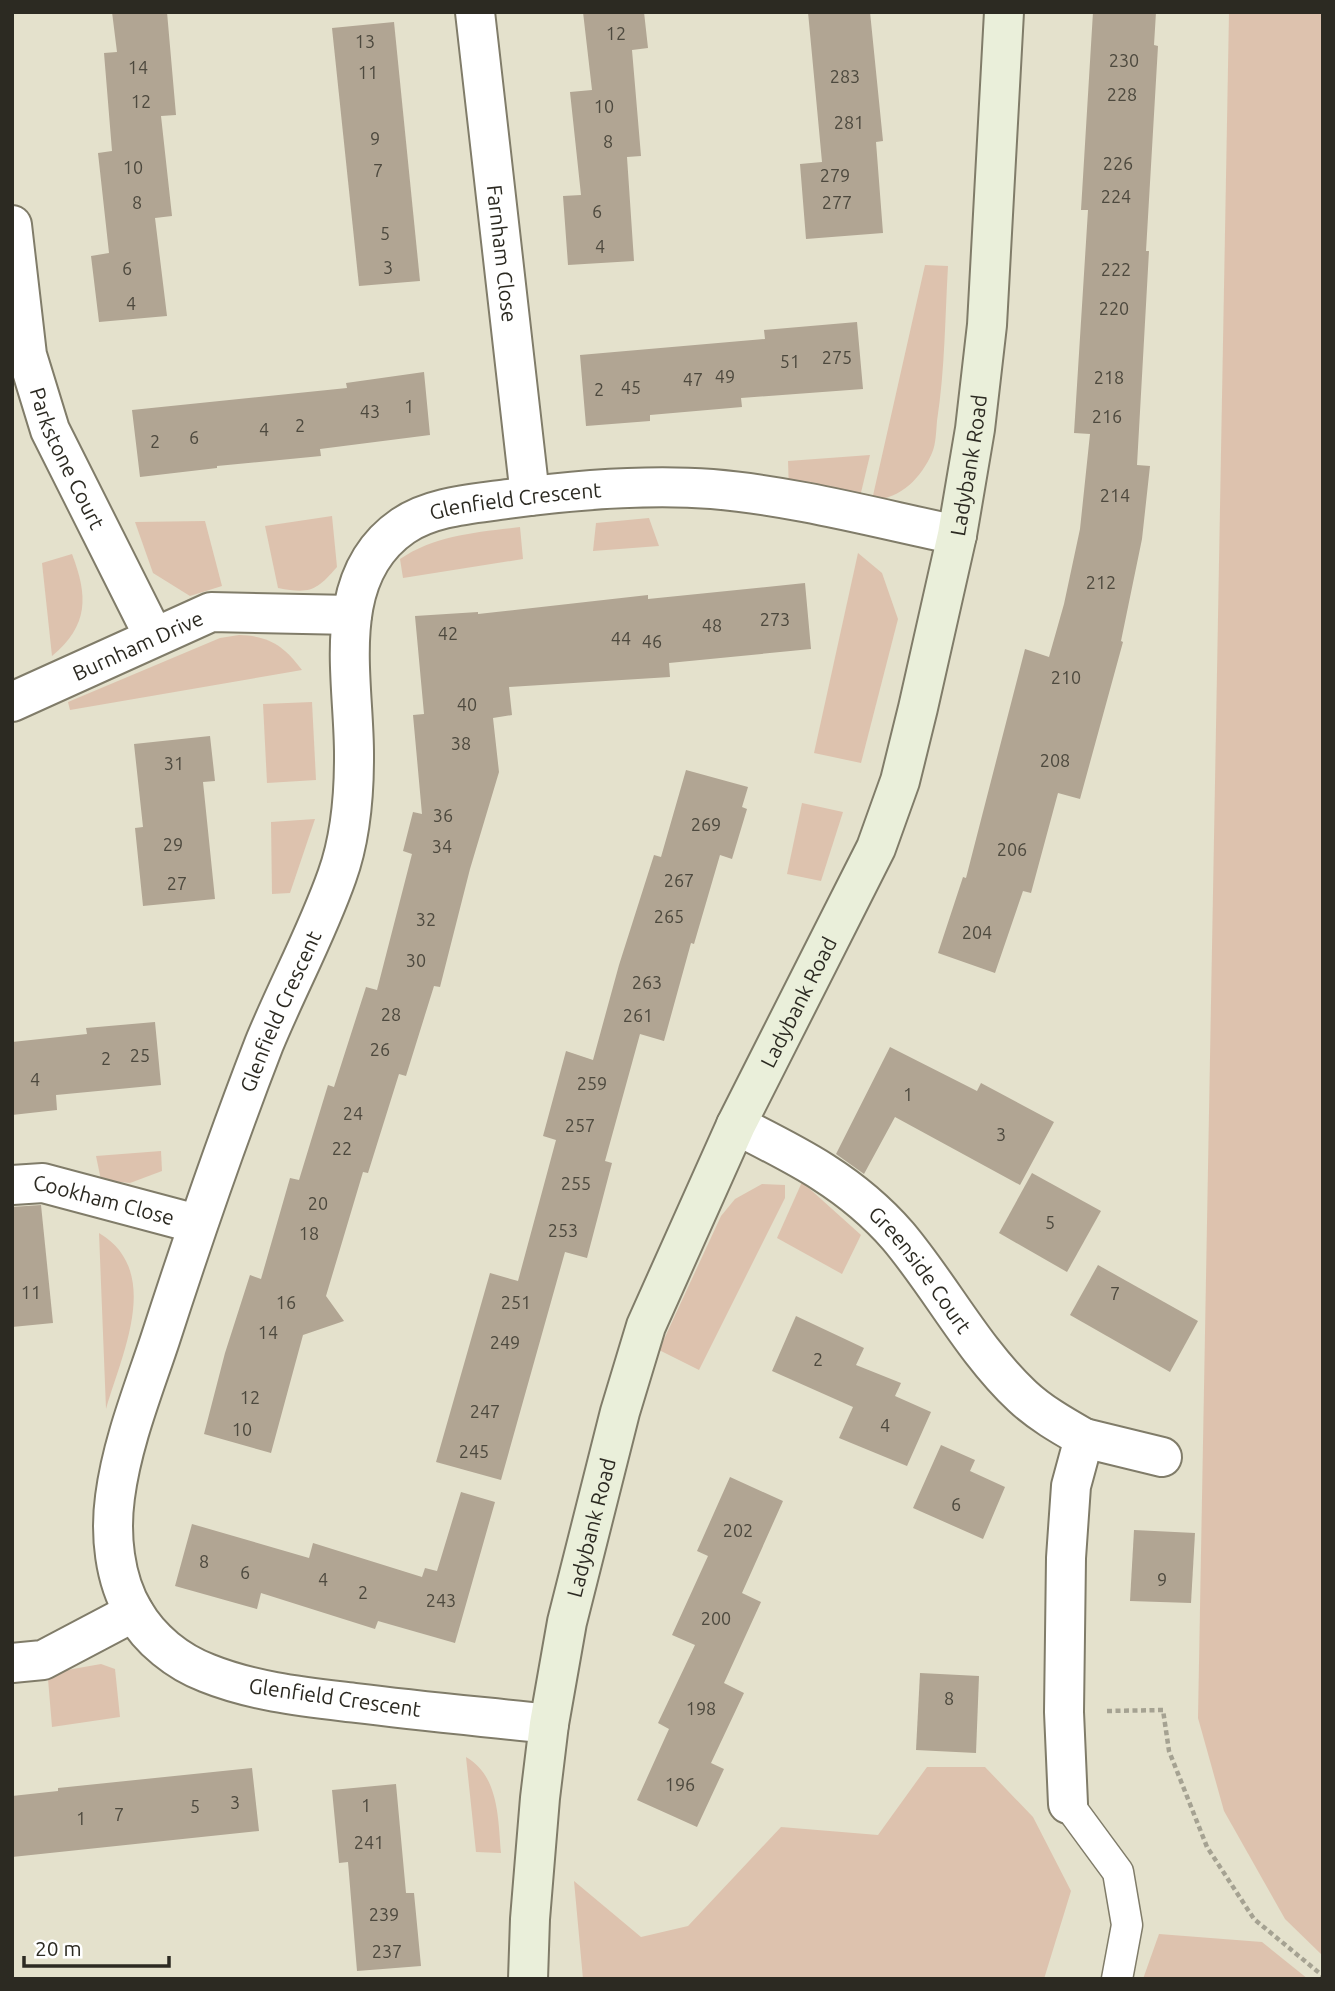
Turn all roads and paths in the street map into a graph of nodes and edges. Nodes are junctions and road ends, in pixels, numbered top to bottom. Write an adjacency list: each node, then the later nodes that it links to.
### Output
1 (475, 12): 4 (street, Farnham Close)
2 (1004, 12): 5 (street, Ladybank Road)
3 (12, 225): 7 (street, Parkstone Court)
4 (530, 496): 5 (street, Glenfield Crescent); 6 (street, Glenfield Crescent)
5 (957, 535): 9 (street, Ladybank Road)
6 (352, 615): 7 (street, Burnham Drive); 11 (street, Glenfield Crescent)
7 (154, 637): 8 (street, Burnham Drive)
8 (12, 702)
9 (736, 1125): 12 (street, Greenside Court); 17 (street, Ladybank Road)
10 (12, 1185): 11 (street, Cookham Close)
11 (197, 1224): 14 (street, Glenfield Crescent)
12 (1084, 1438): 13 (street, Greenside Court); 16 (street)
13 (1162, 1457)
14 (134, 1612): 15 (street); 17 (street, Glenfield Crescent)
15 (12, 1663)
16 (1064, 1712): 18 (street); 19 (path)
17 (550, 1724): 20 (street, Ladybank Road)
18 (1068, 1804): 21 (lane)
19 (1323, 1976)
20 (528, 1979)
21 (1117, 1979)

